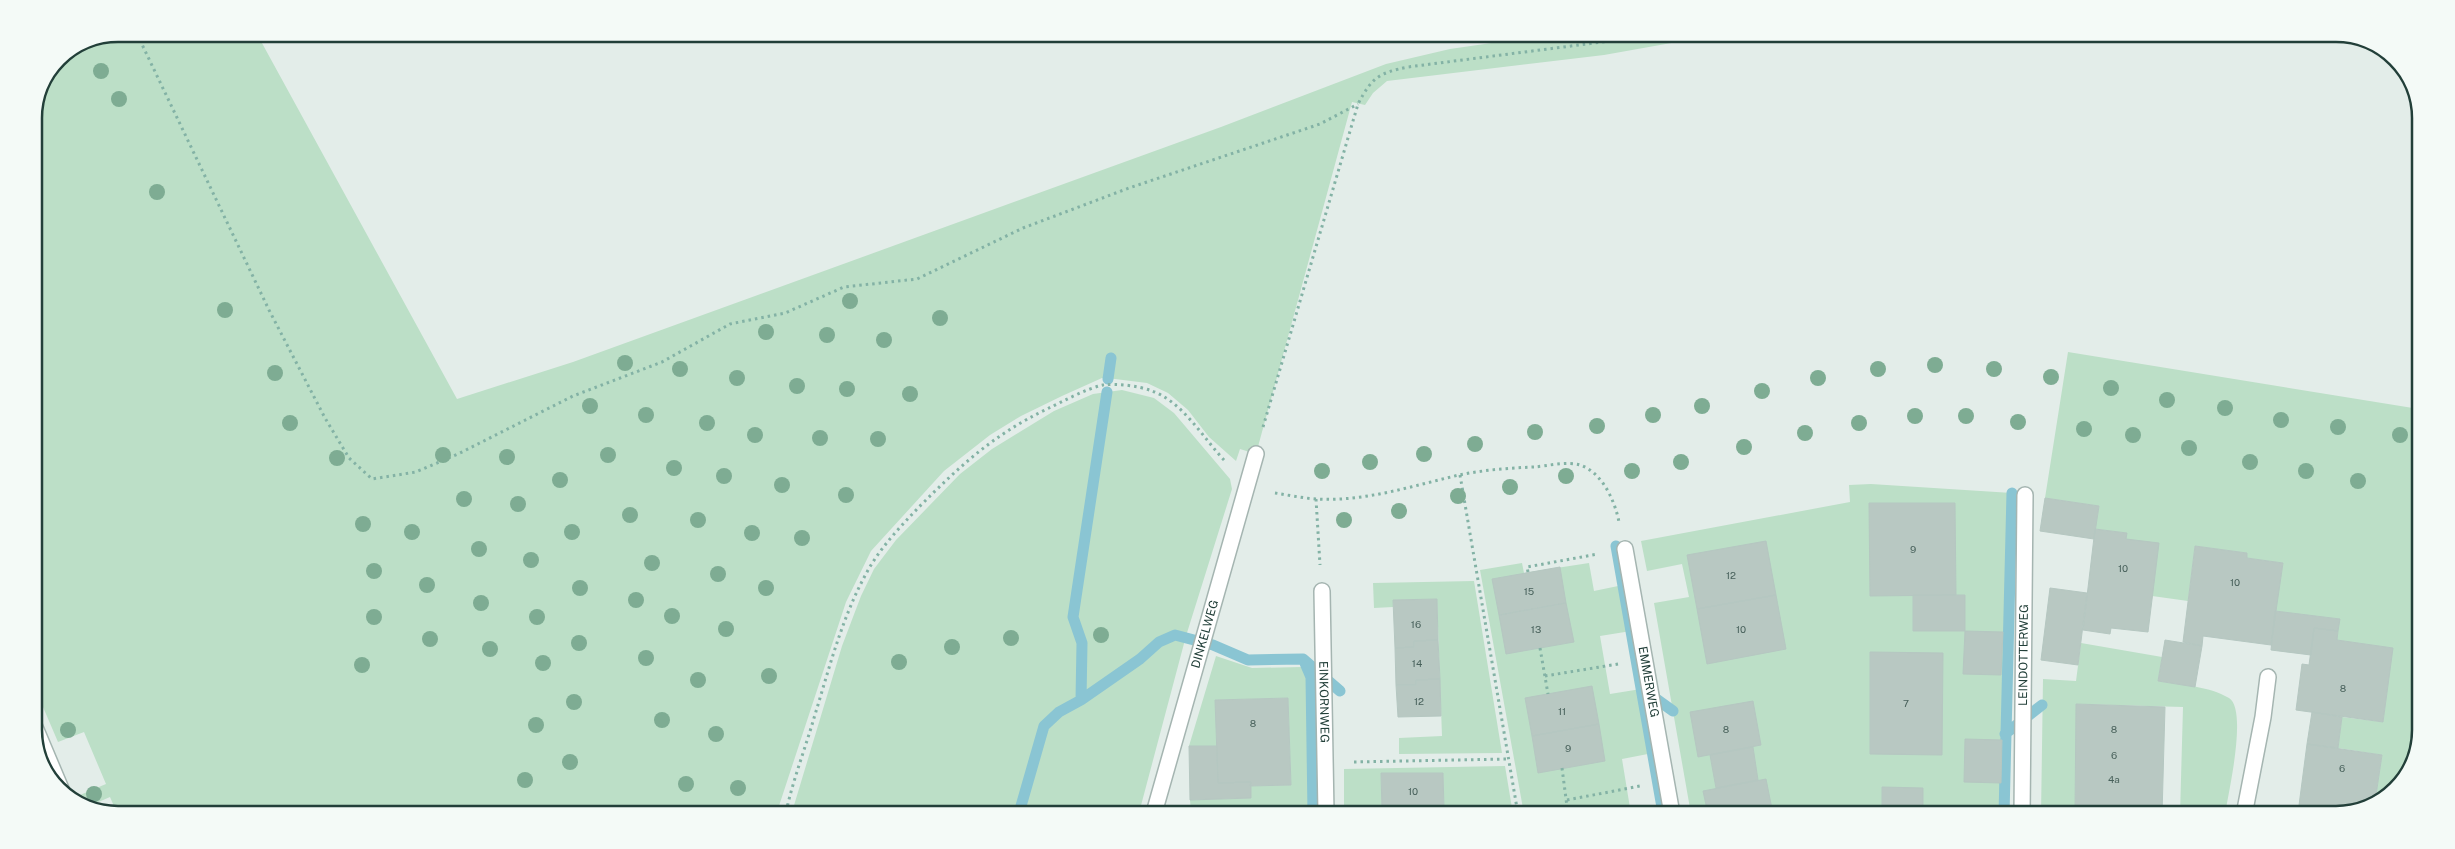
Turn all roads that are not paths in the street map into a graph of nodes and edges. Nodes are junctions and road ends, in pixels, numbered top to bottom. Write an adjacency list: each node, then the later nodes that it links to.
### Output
1 (1256, 454): 6 (street, DINKELWEG)
2 (2025, 495): 9 (street, LEINDOTTERWEG)
3 (1625, 549): 8 (street, EMMERWEG)
4 (1322, 591): 7 (street, EINKORNWEG)
5 (2268, 677): 10 (street)
6 (1156, 806)
7 (1326, 806)
8 (1671, 806)
9 (2022, 806)
10 (2246, 806)

